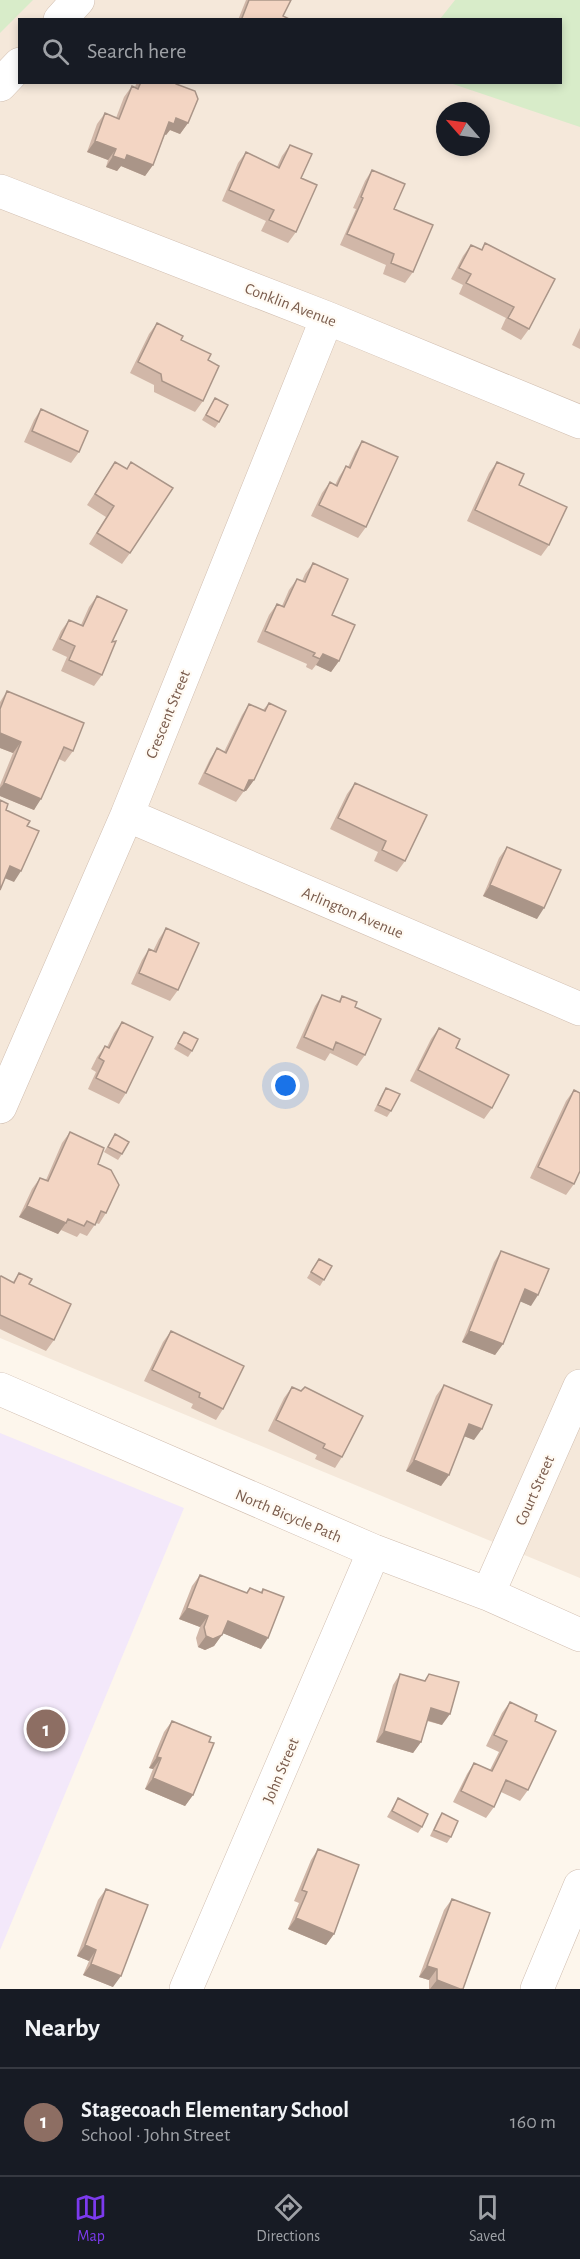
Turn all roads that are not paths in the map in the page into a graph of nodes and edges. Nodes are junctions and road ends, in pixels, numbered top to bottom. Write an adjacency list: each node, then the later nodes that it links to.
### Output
1 (78, 0): 2 (street)
2 (62, 18)
3 (18, 66): 4 (street)
4 (0, 85)
5 (0, 190): 6 (street, Conklin Avenue)
6 (327, 318): 7 (street, Conklin Avenue); 8 (street, Crescent Street)
7 (580, 422)
8 (127, 815): 9 (street, Arlington Avenue); 10 (street, Crescent Street)
9 (580, 1009)
10 (0, 1107)
11 (580, 1386): 14 (street, Court Street)
12 (0, 1389): 13 (street, North Bicycle Path)
13 (374, 1551): 14 (street, North Bicycle Path); 17 (street, John Street)
14 (488, 1594): 15 (street, North Bicycle Path)
15 (580, 1635)
16 (580, 1886): 18 (street)
17 (186, 1989)
18 (537, 1989)

